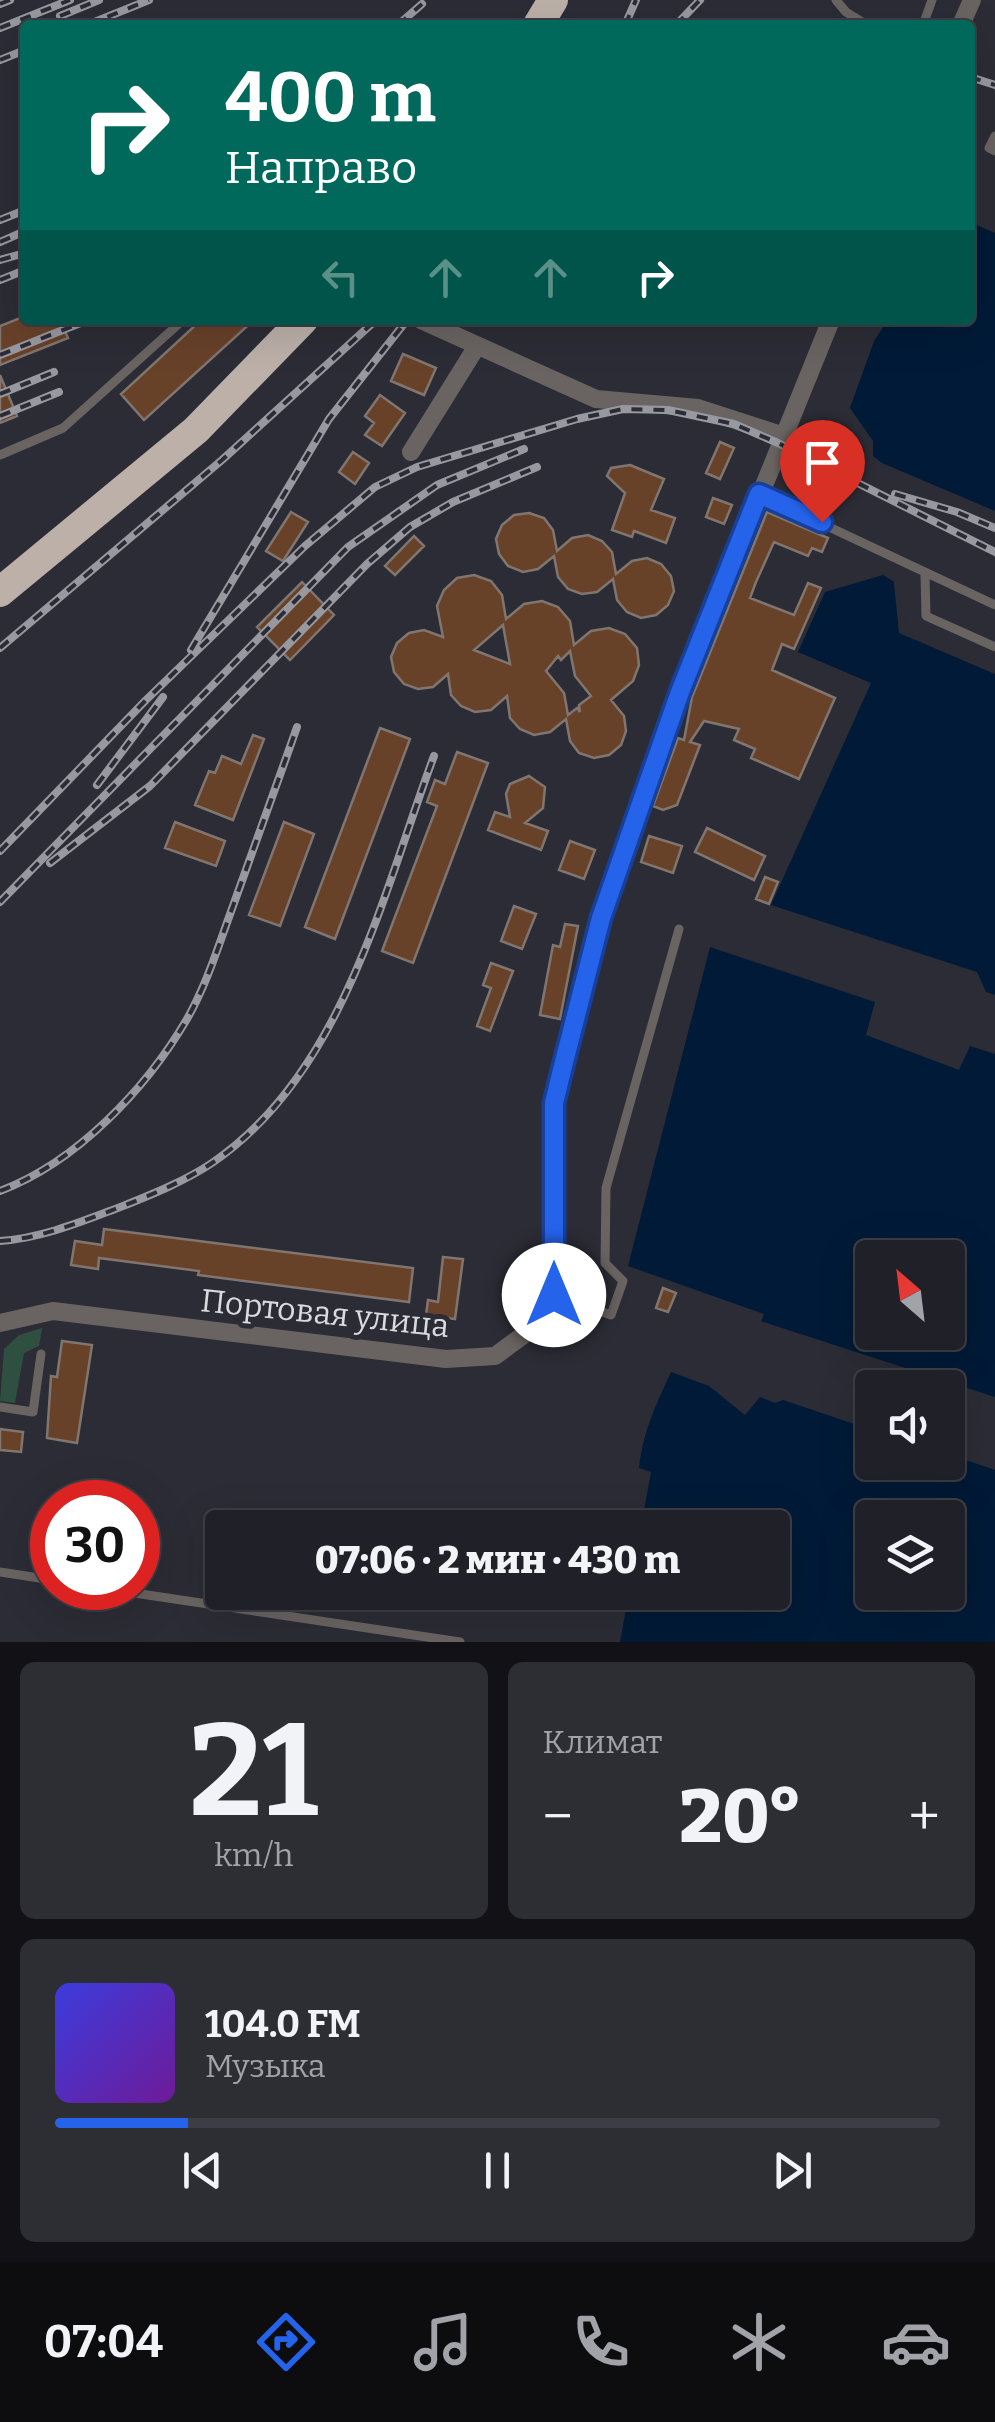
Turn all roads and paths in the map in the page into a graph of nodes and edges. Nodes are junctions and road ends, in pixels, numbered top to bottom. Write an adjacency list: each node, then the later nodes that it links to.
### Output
1 (836, 0): 2 (lane)
2 (861, 20)
3 (995, 136): 4 (lane)
4 (995, 151)
5 (177, 325): 12 (lane)
6 (298, 325): 15 (highway)
7 (432, 325): 9 (street)
8 (829, 325): 10 (street)
9 (478, 346): 10 (street); 11 (street)
10 (781, 435): 13 (street)
11 (411, 452)
12 (0, 455)
13 (759, 494): 14 (lane); 19 (street)
14 (925, 574): 16 (lane); 17 (lane)
15 (0, 592)
16 (995, 605)
17 (995, 647)
18 (679, 929): 19 (lane)
19 (554, 1295): 20 (street, Портовая улица)
20 (0, 1323)
21 (41, 1354): 22 (lane)
22 (0, 1407)
23 (0, 1572): 24 (lane)
24 (30, 1577)
25 (160, 1597): 26 (lane)
26 (460, 1642)

